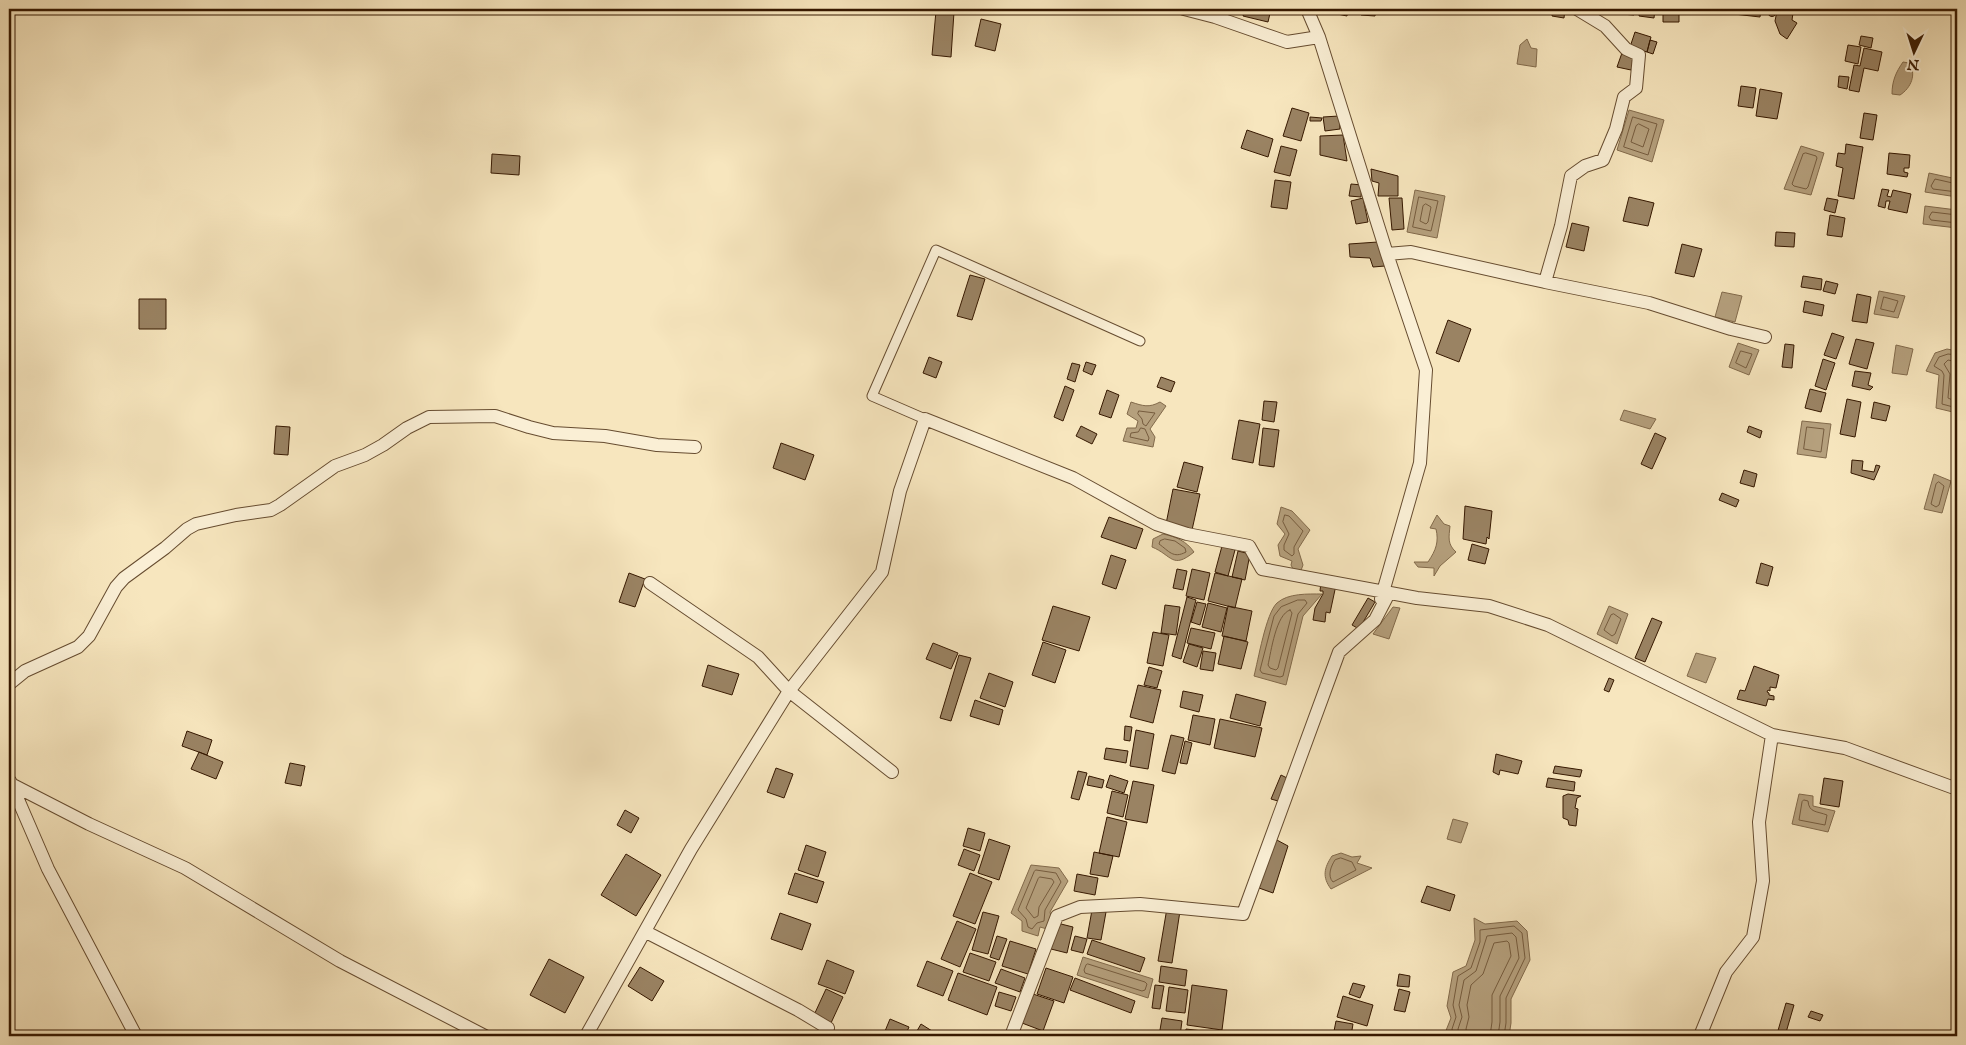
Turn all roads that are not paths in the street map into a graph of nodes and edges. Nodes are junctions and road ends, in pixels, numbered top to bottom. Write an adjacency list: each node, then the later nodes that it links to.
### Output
1 (1184, 9): 4 (street)
2 (1308, 9): 4 (street)
3 (1577, 9): 6 (street)
4 (1319, 37): 5 (street)
5 (1387, 254): 6 (street); 12 (street)
6 (1545, 282): 7 (street)
7 (1765, 337)
8 (1140, 341): 9 (street)
9 (925, 419): 12 (street); 14 (street)
10 (695, 447): 13 (street)
11 (650, 582): 14 (street)
12 (1386, 592): 15 (street); 24 (street)
13 (9, 684)
14 (789, 691): 16 (street); 19 (street)
15 (1772, 736): 18 (street); 25 (street)
16 (892, 772)
17 (10, 781): 21 (street); 22 (street)
18 (1957, 789)
19 (646, 932): 20 (street); 23 (street)
20 (828, 1028)
21 (136, 1036)
22 (485, 1036)
23 (586, 1036)
24 (1011, 1036)
25 (1700, 1036)

